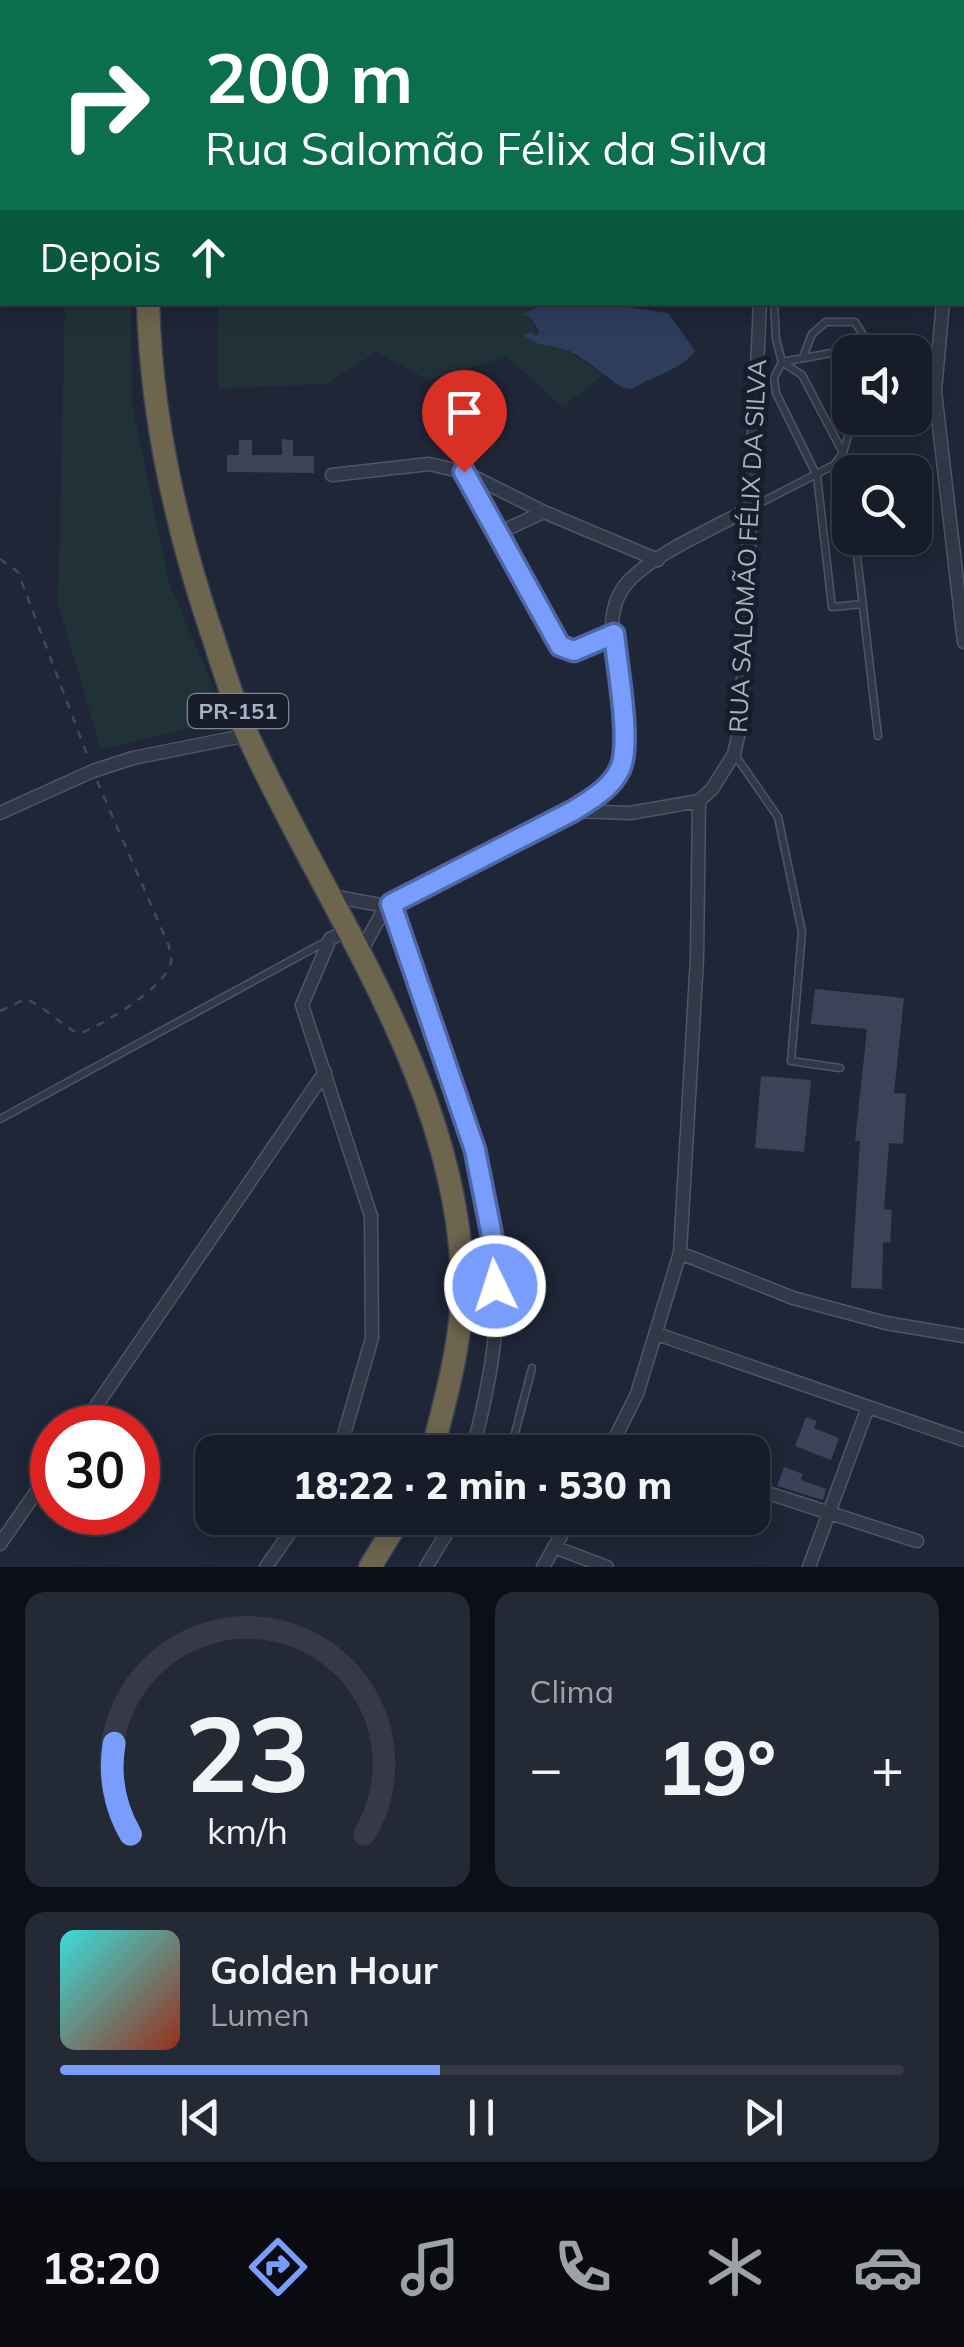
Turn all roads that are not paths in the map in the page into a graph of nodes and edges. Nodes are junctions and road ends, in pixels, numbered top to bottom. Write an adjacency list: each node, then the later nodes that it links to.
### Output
1 (148, 305): 22 (highway, PR-151)
2 (760, 305): 14 (street, RUA SALOMÃO FÉLIX DA SILVA)
3 (774, 305): 8 (lane)
4 (943, 305): 21 (street)
5 (862, 335): 7 (lane)
6 (832, 353): 7 (lane)
7 (803, 356): 8 (lane)
8 (782, 362): 10 (lane); 13 (lane)
9 (849, 435): 10 (lane)
10 (843, 453): 13 (lane)
11 (464, 472): 12 (street); 15 (street); 16 (street)
12 (332, 476)
13 (817, 476): 14 (lane); 19 (lane)
14 (757, 505): 18 (street); 24 (street, RUA SALOMÃO FÉLIX DA SILVA)
15 (544, 512): 16 (street); 18 (street)
16 (496, 534): 20 (street)
17 (857, 555): 19 (lane)
18 (658, 560): 20 (street)
19 (862, 604): 23 (lane)
20 (614, 634): 26 (street)
21 (964, 642)
22 (248, 735): 27 (street); 28 (highway, PR-151)
23 (878, 736)
24 (734, 754): 25 (street, RUA SALOMÃO FÉLIX DA SILVA); 32 (lane)
25 (699, 801): 26 (street); 35 (street)
26 (573, 811): 29 (street)
27 (0, 813)
28 (331, 896): 29 (street); 30 (highway, PR-151)
29 (389, 905): 31 (street); 43 (street)
30 (339, 934): 31 (highway, PR-151); 33 (street); 34 (lane)
31 (360, 953): 42 (highway, PR-151)
32 (840, 1068)
33 (325, 1072): 39 (street); 41 (street)
34 (0, 1119)
35 (680, 1253): 36 (street); 37 (street)
36 (657, 1334): 40 (street); 45 (street)
37 (964, 1336)
38 (532, 1368): 44 (lane)
39 (97, 1405)
40 (868, 1407): 46 (street); 49 (street)
41 (344, 1435)
42 (436, 1435)
43 (477, 1435)
44 (514, 1435)
45 (617, 1435)
46 (964, 1440)
47 (770, 1494): 49 (street)
48 (30, 1501): 55 (street)
49 (827, 1514): 54 (street); 62 (street)
50 (288, 1535): 57 (street)
51 (390, 1535): 58 (highway)
52 (446, 1535): 59 (street)
53 (561, 1535): 56 (street)
54 (917, 1541)
55 (0, 1544)
56 (554, 1547): 60 (street); 61 (street)
57 (266, 1567)
58 (370, 1567)
59 (426, 1567)
60 (543, 1567)
61 (608, 1567)
62 (810, 1567)

